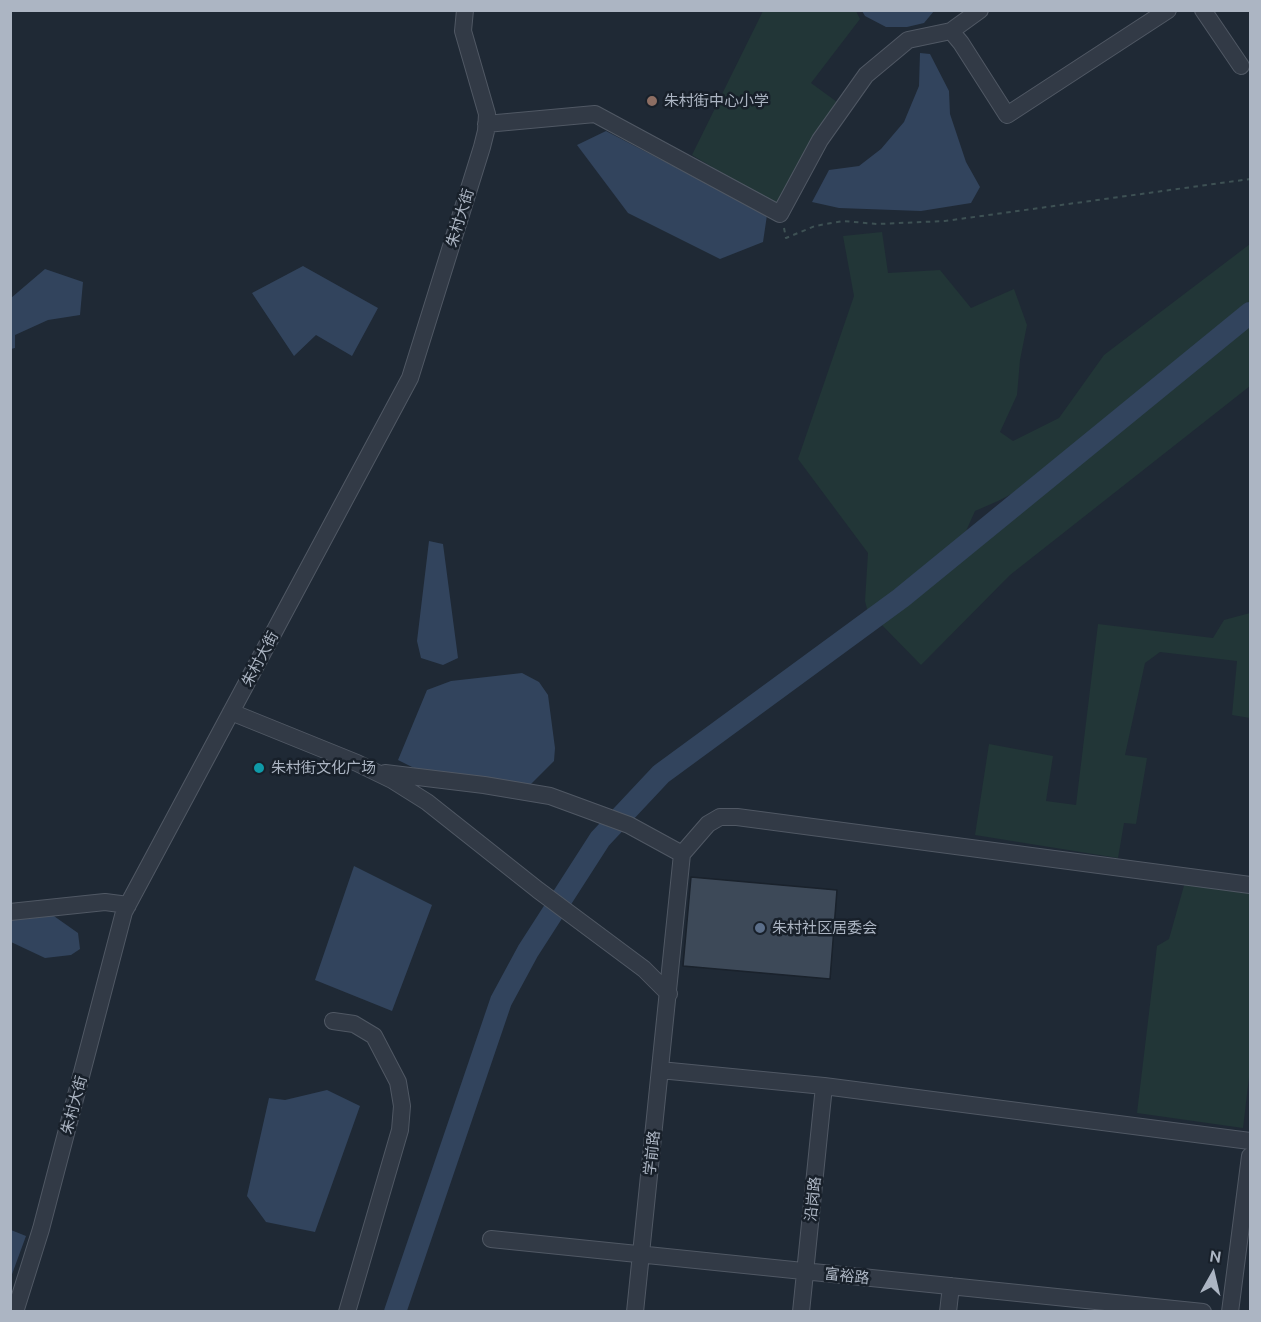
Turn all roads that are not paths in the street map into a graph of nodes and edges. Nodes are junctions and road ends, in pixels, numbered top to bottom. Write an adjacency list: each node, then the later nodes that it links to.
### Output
1 (465, 10): 7 (street, 朱村大街)
2 (980, 10): 5 (street)
3 (1168, 10): 5 (street)
4 (1203, 10): 6 (street)
5 (951, 31): 7 (street)
6 (1241, 66)
7 (486, 124): 8 (street, 朱村大街)
8 (231, 712): 9 (street); 12 (street, 朱村大街)
9 (373, 771): 10 (street); 14 (street)
10 (682, 854): 11 (street); 14 (street, 学前路)
11 (1251, 885)
12 (128, 905): 13 (street); 25 (street, 朱村大街)
13 (10, 912)
14 (669, 994): 16 (street, 学前路)
15 (333, 1021): 26 (street)
16 (660, 1070): 17 (street); 21 (street, 学前路)
17 (824, 1086): 18 (street); 22 (street, 沿岗路)
18 (1251, 1141)
19 (1251, 1156): 31 (street)
20 (491, 1239): 21 (street, 富裕路)
21 (641, 1254): 22 (street, 富裕路); 27 (street, 学前路)
22 (805, 1271): 23 (street, 富裕路); 28 (street, 沿岗路)
23 (951, 1286): 24 (street, 富裕路); 29 (street)
24 (1090, 1306): 30 (street, 富裕路)
25 (15, 1311)
26 (347, 1311)
27 (635, 1311)
28 (801, 1311)
29 (948, 1311)
30 (1203, 1311)
31 (1230, 1311)

